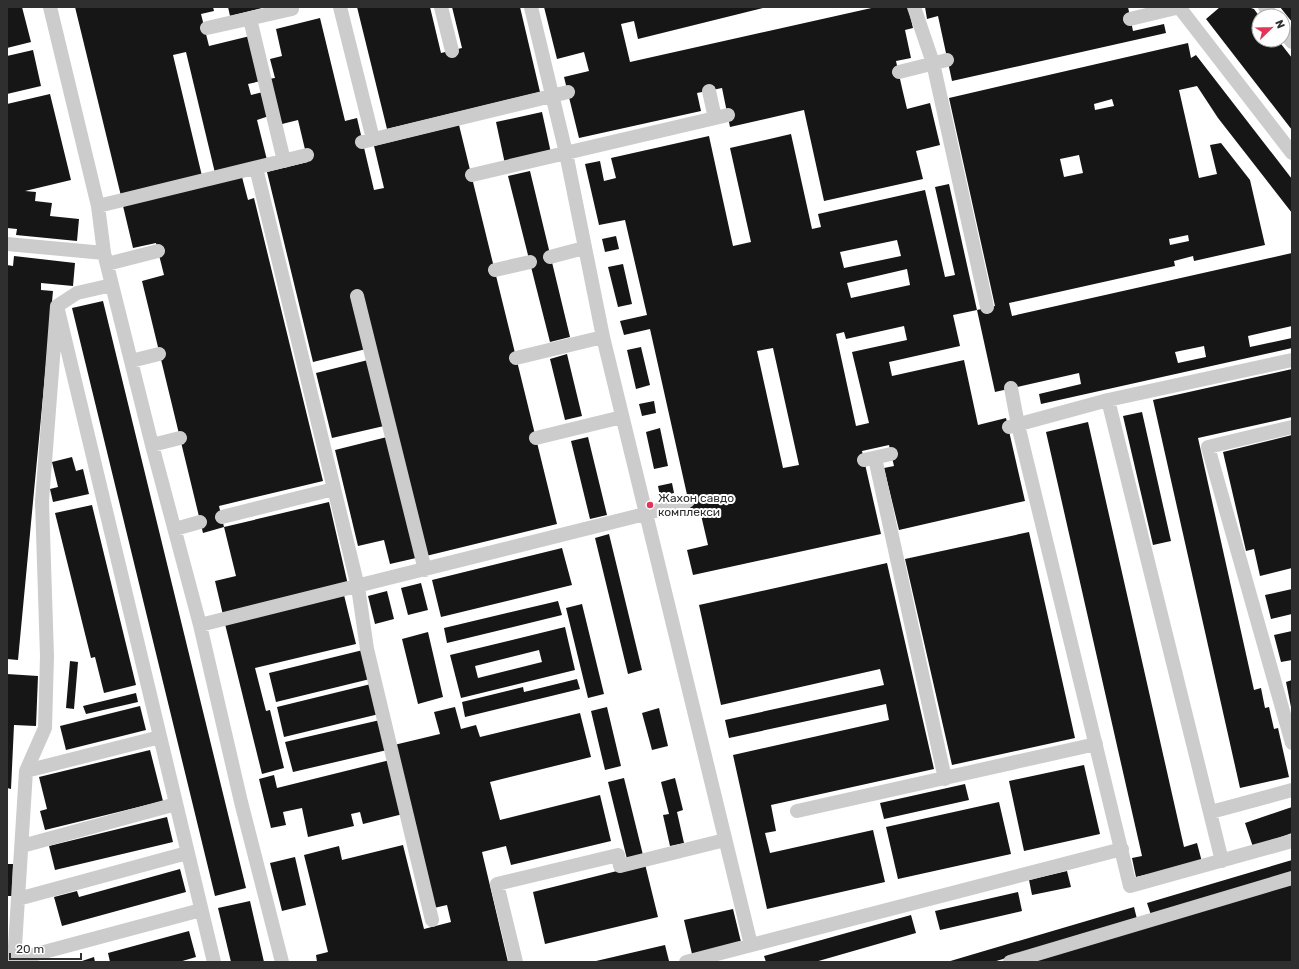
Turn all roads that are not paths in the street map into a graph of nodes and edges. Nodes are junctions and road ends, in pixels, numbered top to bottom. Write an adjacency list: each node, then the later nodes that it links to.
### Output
1 (50, 7): 24 (lane)
2 (340, 7): 17 (lane)
3 (441, 7): 11 (lane)
4 (531, 7): 17 (lane)
5 (1180, 7): 9 (lane); 19 (lane)
6 (294, 8): 8 (lane)
7 (916, 10): 13 (lane)
8 (250, 18): 10 (lane); 21 (lane)
9 (1130, 19)
10 (207, 28)
11 (452, 50)
12 (947, 60): 13 (lane)
13 (933, 63): 14 (lane); 35 (lane)
14 (899, 72)
15 (709, 91): 18 (lane)
16 (568, 92): 17 (lane)
17 (553, 96): 18 (lane)
18 (566, 153): 23 (lane); 26 (lane)
19 (1292, 153)
20 (306, 155): 21 (lane)
21 (284, 161): 22 (lane)
22 (256, 168): 24 (lane); 50 (lane)
23 (472, 175)
24 (98, 206): 29 (lane)
25 (7, 244): 29 (lane)
26 (584, 248): 28 (lane); 36 (lane)
27 (158, 251): 29 (lane)
28 (550, 257)
29 (105, 259): 32 (lane)
30 (530, 262): 31 (lane)
31 (495, 270)
32 (112, 285): 34 (lane); 39 (lane)
33 (360, 301): 56 (lane)
34 (57, 306): 59 (lane); 62 (lane)
35 (987, 307)
36 (603, 337): 38 (lane); 43 (lane)
37 (159, 354): 39 (lane)
38 (516, 358)
39 (130, 360): 48 (lane)
40 (1292, 360): 42 (lane)
41 (1011, 388): 44 (lane)
42 (1108, 400): 44 (lane); 67 (lane)
43 (622, 417): 47 (lane); 52 (lane)
44 (1013, 426): 61 (lane)
45 (1292, 426): 60 (lane)
46 (180, 438): 48 (lane)
47 (536, 438)
48 (152, 445): 55 (lane)
49 (891, 454): 63 (lane)
50 (334, 489): 53 (lane); 57 (lane)
51 (688, 501): 52 (lane)
52 (646, 514): 56 (lane); 68 (lane)
53 (222, 517)
54 (200, 522): 55 (lane)
55 (174, 529): 58 (lane)
56 (425, 570): 57 (lane)
57 (358, 587): 58 (lane); 77 (lane)
58 (200, 625): 81 (lane)
59 (160, 737): 62 (lane); 65 (lane)
60 (1292, 743)
61 (1096, 744): 63 (lane); 71 (lane)
62 (26, 771): 70 (lane)
63 (945, 779): 66 (lane)
64 (1292, 790): 67 (lane)
65 (176, 804): 70 (lane); 72 (lane)
66 (797, 811)
67 (1211, 812): 73 (lane)
68 (725, 840): 78 (lane); 82 (lane)
69 (1292, 841): 73 (lane)
70 (22, 846): 75 (lane)
71 (1122, 850): 73 (lane); 78 (lane)
72 (187, 852): 75 (lane); 76 (lane)
73 (1222, 861)
74 (1292, 878): 84 (lane)
75 (18, 898): 79 (lane)
76 (201, 910): 79 (lane); 80 (lane)
77 (432, 920)
78 (751, 945): 83 (lane)
79 (14, 961)
80 (214, 962)
81 (282, 962)
82 (516, 962)
83 (686, 962)
84 (1010, 962)

